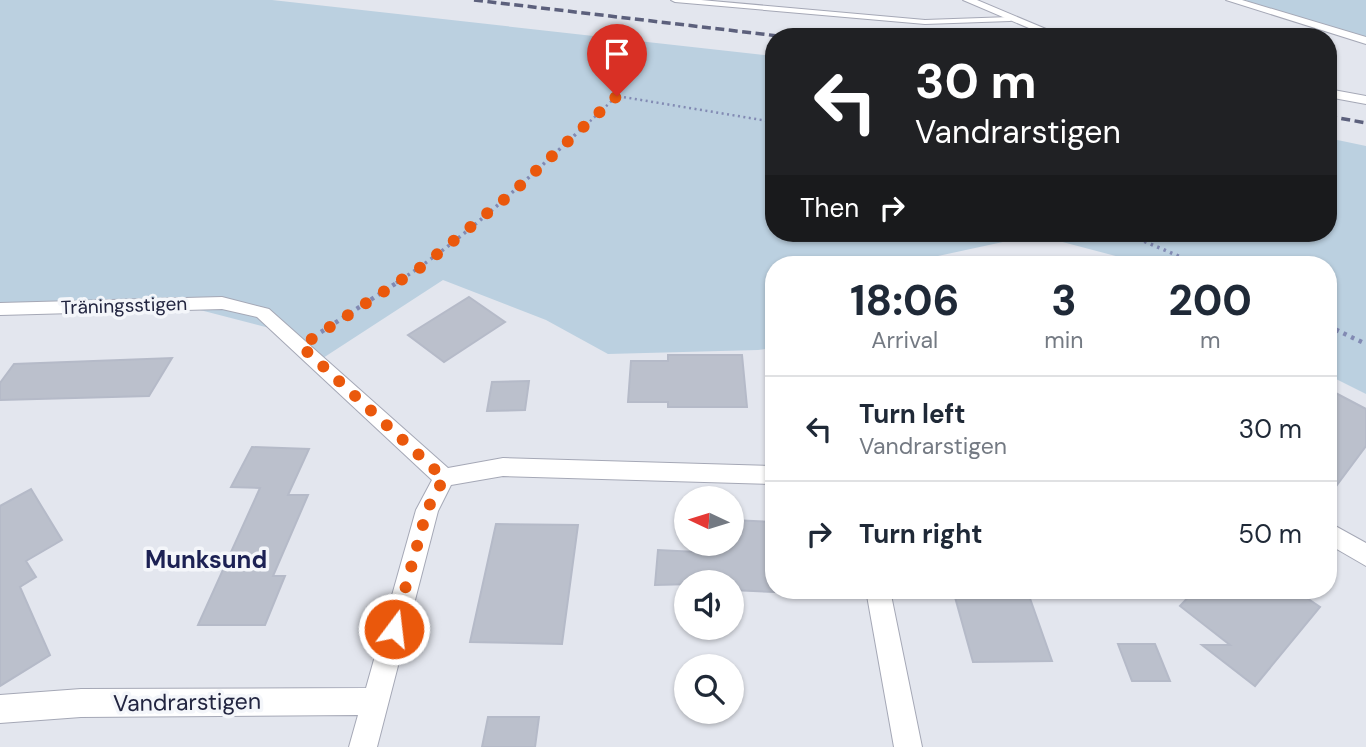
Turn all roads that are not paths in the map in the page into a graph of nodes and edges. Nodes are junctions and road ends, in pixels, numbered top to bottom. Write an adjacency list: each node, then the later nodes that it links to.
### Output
1 (675, 0): 4 (lane)
2 (968, 0): 4 (street)
3 (1231, 0): 6 (street)
4 (1010, 19): 5 (street)
5 (1035, 28)
6 (1323, 28)
7 (1337, 32): 8 (street)
8 (1366, 41)
9 (1337, 95): 10 (street)
10 (1366, 100)
11 (0, 309): 13 (street, Träningsstigen)
12 (765, 475): 13 (street)
13 (444, 478): 17 (street)
14 (1337, 538): 15 (street)
15 (1366, 556)
16 (880, 599): 20 (street)
17 (375, 701): 18 (street, Vandrarstigen); 19 (street)
18 (0, 709)
19 (363, 747)
20 (908, 747)

